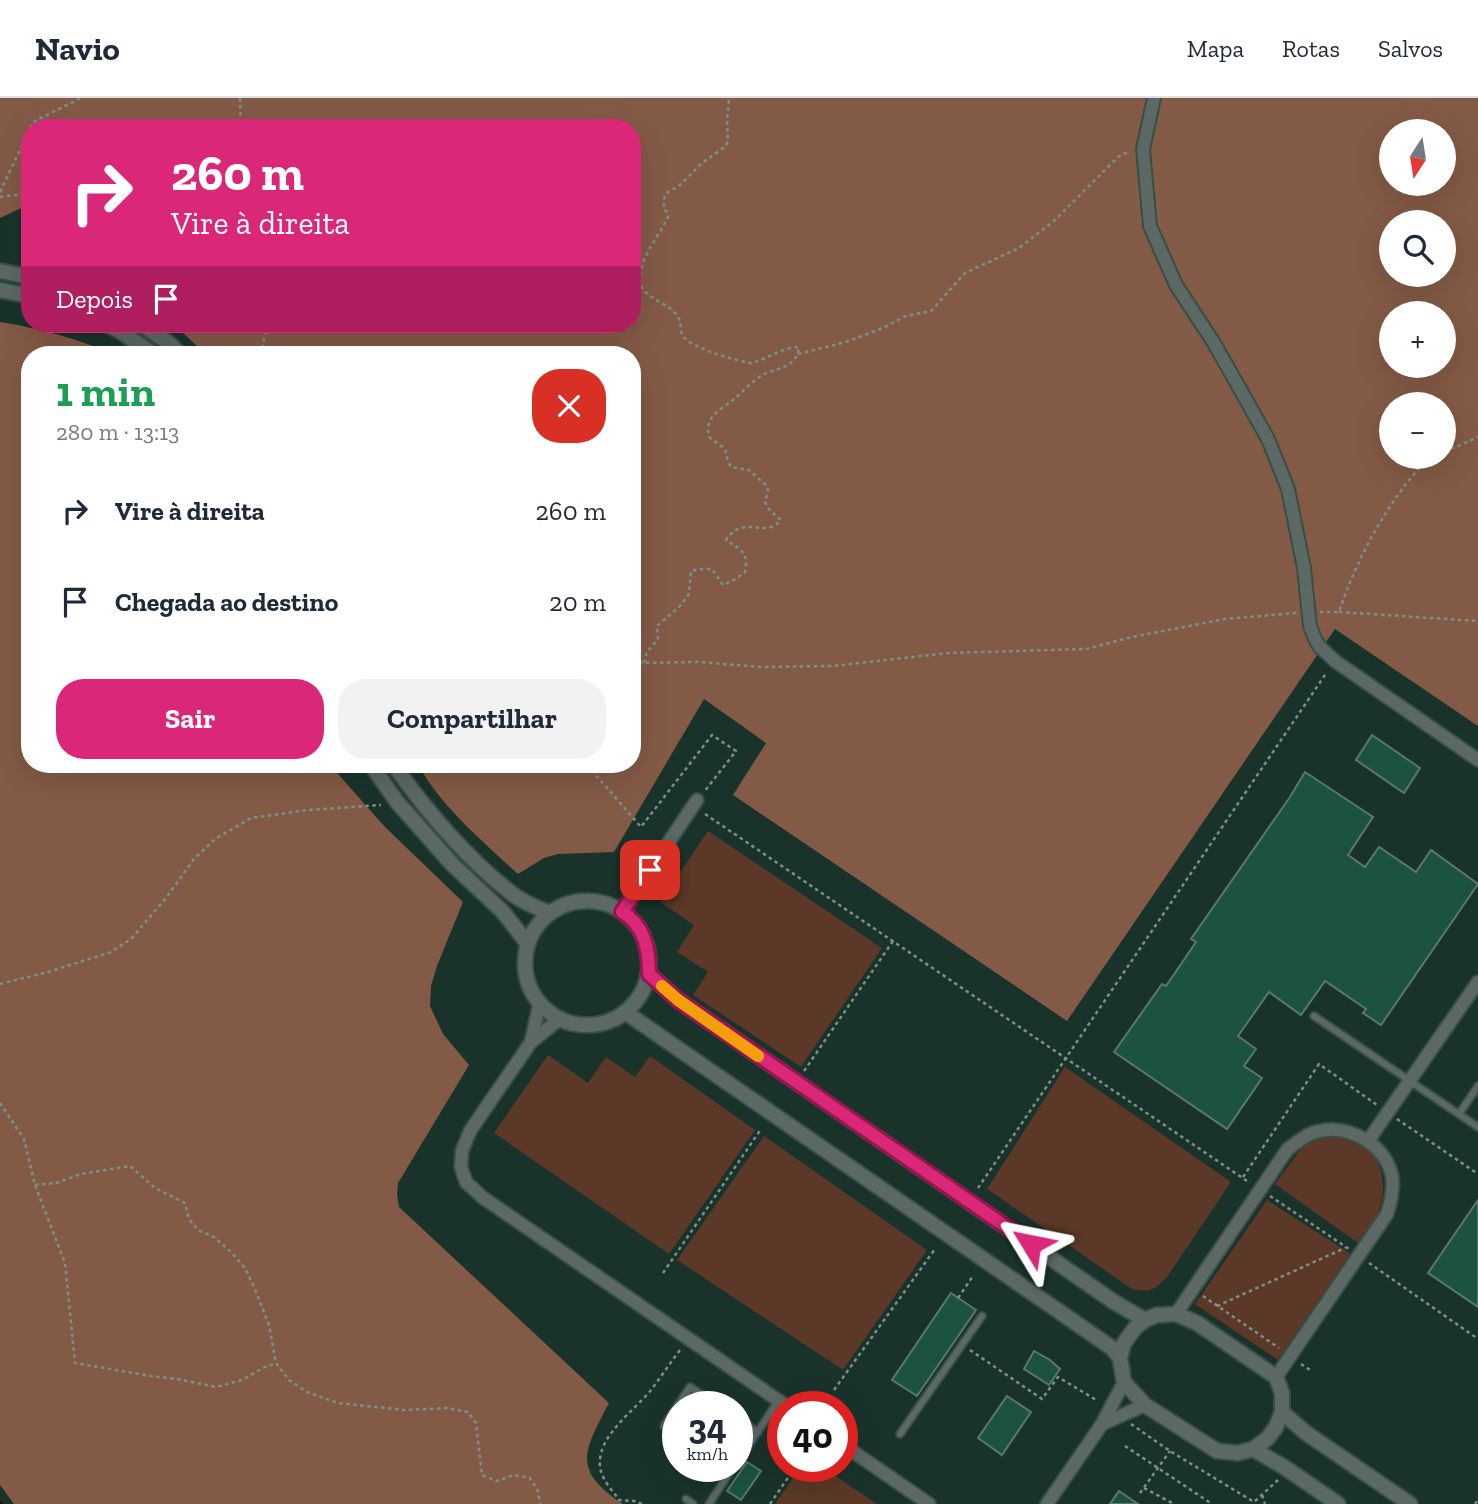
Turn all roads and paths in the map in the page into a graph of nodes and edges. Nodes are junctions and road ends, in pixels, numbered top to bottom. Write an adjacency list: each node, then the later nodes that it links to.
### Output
1 (81, 98): 5 (path)
2 (240, 98): 6 (path)
3 (729, 98): 14 (path)
4 (1154, 98): 8 (street)
5 (39, 119)
6 (241, 119)
7 (21, 148): 9 (path)
8 (1143, 149): 22 (path); 26 (street)
9 (0, 192)
10 (21, 194): 11 (path)
11 (0, 197)
12 (0, 271): 13 (street)
13 (21, 275)
14 (641, 278)
15 (641, 285): 22 (path)
16 (0, 290): 17 (street)
17 (21, 294)
18 (122, 333): 20 (street)
19 (154, 333): 21 (street)
20 (142, 346)
21 (172, 346)
22 (798, 354): 31 (path)
23 (1478, 437): 24 (path)
24 (1456, 447)
25 (1418, 469): 27 (path)
26 (1308, 612): 27 (path); 29 (street); 31 (path)
27 (1339, 612): 28 (path)
28 (1478, 621)
29 (1335, 661): 32 (street); 50 (path)
30 (641, 663): 31 (path)
31 (645, 663)
32 (1478, 760)
33 (377, 773): 36 (street)
34 (400, 773): 39 (street)
35 (595, 773): 37 (path)
36 (398, 803): 41 (street); 44 (path)
37 (695, 803): 38 (street); 40 (path)
38 (622, 912): 39 (street); 42 (street)
39 (549, 914): 41 (street)
40 (893, 941): 50 (path); 52 (path)
41 (528, 944): 45 (street)
42 (649, 974): 46 (street); 52 (street)
43 (1478, 982): 51 (street)
44 (0, 984)
45 (540, 1002): 48 (street); 49 (street)
46 (625, 1012): 48 (street); 80 (street)
47 (1314, 1016): 51 (lane)
48 (561, 1018): 49 (street)
49 (531, 1042): 76 (street)
50 (1066, 1058): 61 (path); 63 (path)
51 (1409, 1081): 55 (street); 56 (lane)
52 (796, 1082): 75 (street)
53 (1478, 1086): 56 (lane)
54 (0, 1103): 62 (path)
55 (1387, 1113): 59 (street); 60 (path); 61 (path)
56 (1459, 1114): 57 (lane)
57 (1478, 1127)
58 (761, 1129): 68 (path)
59 (1368, 1141): 64 (street); 67 (street)
60 (1478, 1174)
61 (1243, 1178): 64 (path)
62 (35, 1185): 81 (path); 81 (path)
63 (978, 1188)
64 (1261, 1190): 65 (path); 70 (street)
65 (1346, 1247): 67 (path); 72 (path)
66 (935, 1250): 85 (path)
67 (1359, 1256): 77 (path); 79 (street)
68 (663, 1273)
69 (973, 1276): 71 (path)
70 (1192, 1289): 72 (path); 73 (street)
71 (958, 1298)
72 (1217, 1306): 79 (path)
73 (1176, 1314): 75 (street); 83 (street)
74 (982, 1316): 78 (lane)
75 (1145, 1320): 80 (street)
76 (688, 1339): 86 (street); 108 (path)
77 (1478, 1339)
78 (962, 1345): 88 (path); 93 (lane)
79 (1290, 1356): 82 (path); 83 (street)
80 (1121, 1358): 84 (street)
81 (276, 1363): 109 (path)
82 (1310, 1370)
83 (1276, 1377): 89 (street)
84 (1124, 1382): 87 (street); 88 (street)
85 (834, 1390)
86 (767, 1393)
87 (1145, 1405): 88 (street); 96 (street)
88 (1115, 1412): 97 (path); 115 (street)
89 (1282, 1412): 96 (street); 120 (street)
90 (767, 1422): 92 (lane)
91 (753, 1429): 92 (lane)
92 (758, 1432): 94 (lane)
93 (900, 1434)
94 (753, 1439)
95 (1125, 1446): 99 (path)
96 (1253, 1449): 119 (street)
97 (1170, 1451): 99 (path); 105 (path)
98 (858, 1455): 114 (street)
99 (1158, 1469): 103 (path); 117 (path)
100 (723, 1482): 112 (lane)
101 (785, 1482): 113 (path)
102 (1287, 1485): 105 (path)
103 (1144, 1488): 104 (path); 116 (path)
104 (1140, 1493)
105 (1262, 1494): 118 (path)
106 (686, 1499): 111 (lane)
107 (1478, 1500): 121 (path)
108 (618, 1502): 110 (path)
109 (540, 1504)
110 (642, 1504)
111 (693, 1504)
112 (709, 1504)
113 (770, 1504)
114 (929, 1504)
115 (1047, 1504)
116 (1174, 1504)
117 (1212, 1504)
118 (1265, 1504)
119 (1338, 1504)
120 (1410, 1504)
121 (1475, 1504)

